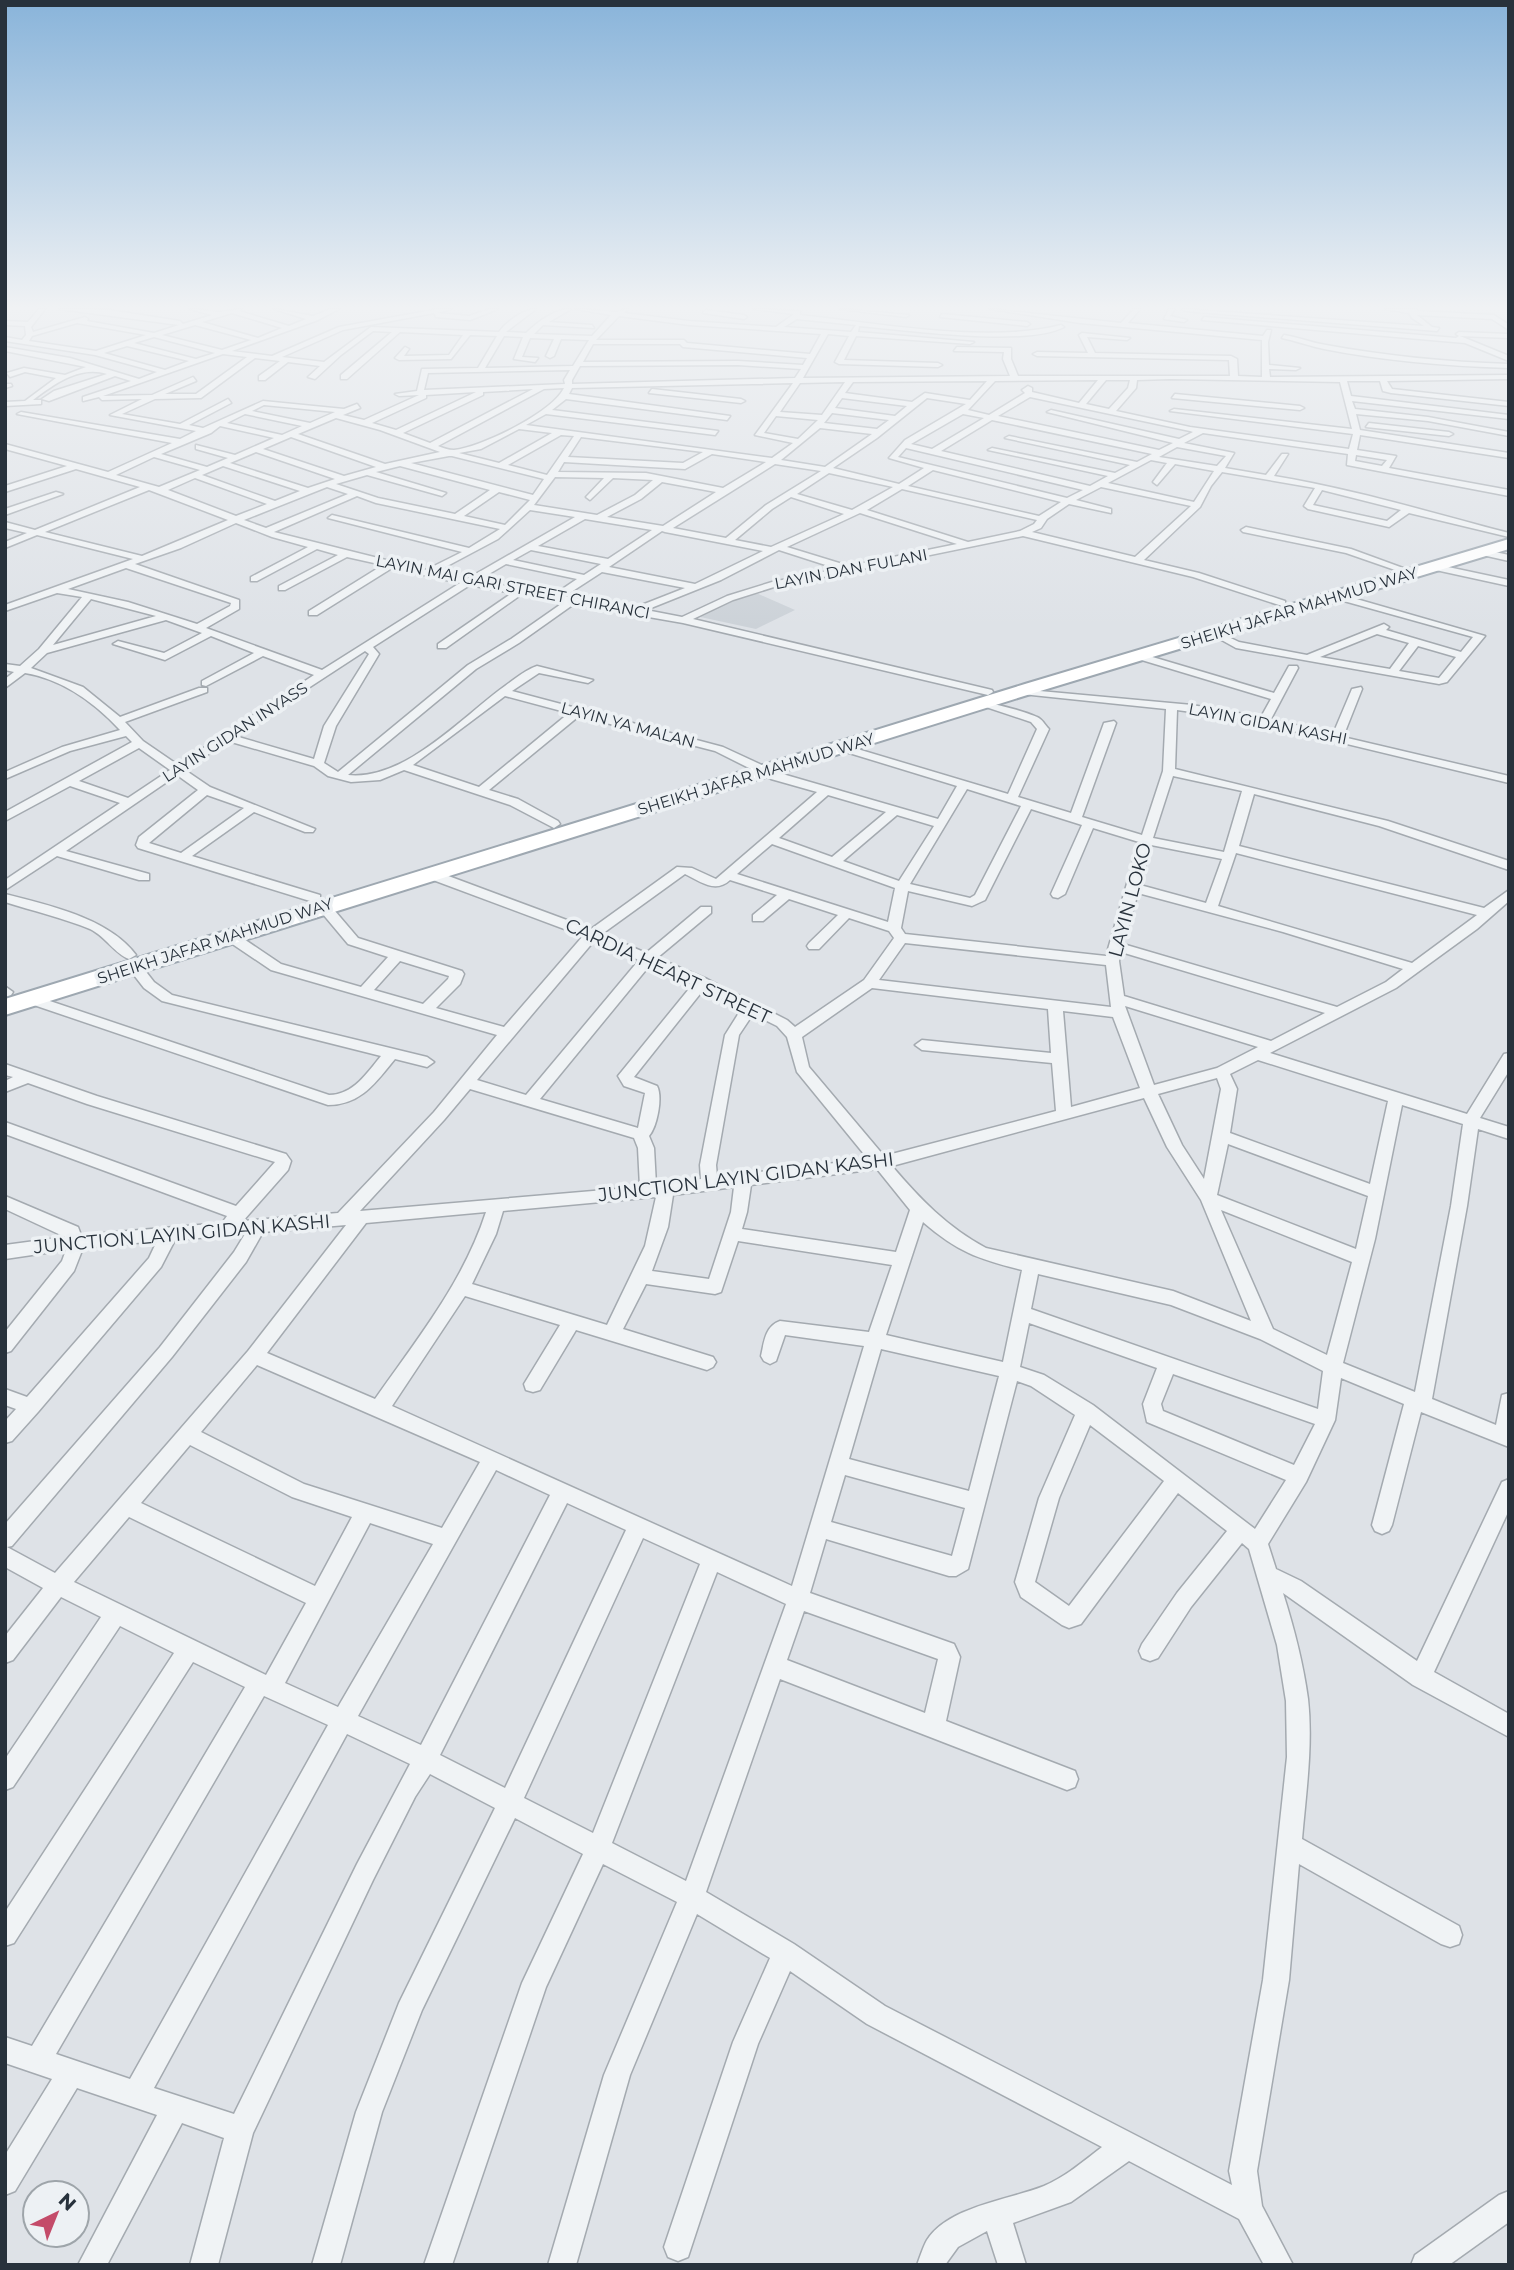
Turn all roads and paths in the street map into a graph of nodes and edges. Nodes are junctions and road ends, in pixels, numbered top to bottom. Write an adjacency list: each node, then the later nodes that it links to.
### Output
1 (17, 415): 58 (street)
2 (114, 415): 34 (street)
3 (158, 415): 34 (street)
4 (202, 415): 40 (street)
5 (238, 415): 37 (street)
6 (258, 415): 41 (street)
7 (335, 415): 35 (street); 36 (street)
8 (382, 415): 36 (street)
9 (434, 415): 51 (street)
10 (491, 415): 64 (street)
11 (541, 415): 44 (street)
12 (569, 415): 52 (street)
13 (704, 415): 30 (street)
14 (729, 415): 30 (street)
15 (774, 415): 59 (street)
16 (786, 415): 31 (street)
17 (826, 415): 31 (street)
18 (899, 415): 32 (street)
19 (955, 415): 61 (street)
20 (979, 415): 33 (street)
21 (998, 415): 33 (street)
22 (1046, 415): 39 (street)
23 (1063, 415): 60 (street)
24 (1129, 415): 38 (street)
25 (1172, 415): 38 (street)
26 (1207, 415): 42 (street)
27 (1300, 415): 42 (street)
28 (1354, 415): 45 (street)
29 (1382, 415): 43 (street)
30 (727, 418): 52 (street)
31 (824, 418): 32 (street); 49 (street); 59 (street)
32 (895, 418): 49 (street)
33 (993, 418): 39 (street); 70 (street)
34 (150, 420): 40 (street)
35 (323, 421): 41 (street); 50 (street)
36 (365, 423): 51 (street)
37 (221, 424): 46 (street); 56 (street)
38 (1167, 424): 47 (street)
39 (1028, 425): 57 (street); 74 (street)
40 (182, 426): 46 (street)
41 (311, 426): 56 (street)
42 (1299, 426): 45 (street)
43 (1464, 426): 54 (street); 55 (street)
44 (522, 427): 48 (street); 73 (street)
45 (1357, 428): 54 (street); 62 (street); 71 (street)
46 (208, 431): 58 (street)
47 (1201, 431): 60 (street, LAYIN DAN FULANI); 71 (street)
48 (560, 432): 53 (street); 85 (street)
49 (879, 432): 92 (street)
50 (363, 433)
51 (397, 433): 64 (street)
52 (715, 433): 66 (street)
53 (579, 434): 66 (street); 78 (street)
54 (1449, 434): 62 (street)
55 (1509, 434)
56 (288, 437): 67 (street); 87 (street)
57 (1009, 438): 68 (street); 84 (street)
58 (183, 442): 72 (street)
59 (799, 442): 81 (street)
60 (1178, 443): 74 (street, LAYIN DAN FULANI); 89 (street)
61 (906, 445): 70 (street); 88 (street)
62 (1430, 445): 76 (street)
63 (5, 446): 86 (street, LAYIN MAI GARI STREET CHIRANCI)
64 (431, 446): 73 (street)
65 (199, 447): 77 (street)
66 (700, 449): 69 (street)
67 (257, 450): 77 (street); 101 (street)
68 (992, 450): 79 (street); 96 (street)
69 (711, 451): 78 (street); 81 (street)
70 (933, 452): 79 (street)
71 (1351, 452): 90 (street); 90 (street)
72 (156, 454): 91 (street); 94 (street)
73 (452, 454): 82 (street); 85 (street)
74 (1157, 455): 80 (street); 84 (street, LAYIN DAN FULANI)
75 (1284, 456): 99 (street)
76 (1509, 456)
77 (237, 458): 83 (street)
78 (561, 459): 98 (street)
79 (972, 461): 107 (street)
80 (1173, 461): 89 (street); 103 (street)
81 (772, 462): 92 (street); 113 (street)
82 (401, 463): 87 (street); 102 (street)
83 (225, 464): 91 (street); 112 (street)
84 (1136, 464): 96 (street, LAYIN DAN FULANI)
85 (502, 465): 98 (street)
86 (77, 466): 94 (street, LAYIN MAI GARI STREET CHIRANCI); 109 (street)
87 (385, 467): 93 (street)
88 (932, 467): 106 (street); 121 (street)
89 (1220, 468): 99 (street); 123 (street)
90 (1384, 469): 115 (street)
91 (209, 470): 97 (street)
92 (829, 470): 106 (street); 118 (street)
93 (367, 472): 101 (street); 114 (street)
94 (109, 475): 105 (street, LAYIN MAI GARI STREET CHIRANCI)
95 (611, 475): 98 (street); 100 (street); 119 (street)
96 (1114, 475): 107 (street, LAYIN DAN FULANI)
97 (196, 476): 110 (street); 122 (street)
98 (550, 476): 120 (street)
99 (1269, 477): 108 (street)
100 (662, 478): 113 (street); 133 (street)
101 (344, 479): 104 (street)
102 (460, 481): 111 (street); 114 (street)
103 (1157, 482)
104 (327, 484): 112 (street); 117 (street)
105 (148, 487): 110 (street, LAYIN MAI GARI STREET CHIRANCI); 141 (street)
106 (904, 487): 127 (street); 135 (street)
107 (1095, 487): 121 (street, LAYIN DAN FULANI); 123 (street)
108 (1321, 487): 126 (street); 126 (street)
109 (5, 489)
110 (160, 490): 134 (street, LAYIN MAI GARI STREET CHIRANCI)
111 (496, 490): 120 (street); 132 (street)
112 (308, 491): 122 (street)
113 (724, 491): 138 (street)
114 (442, 493): 125 (street)
115 (1509, 493)
116 (59, 494): 129 (street)
117 (355, 494): 125 (street); 140 (street)
118 (792, 495): 127 (street); 144 (street)
119 (590, 497)
120 (534, 498): 124 (street)
121 (1068, 501): 128 (street); 135 (street, LAYIN DAN FULANI)
122 (274, 504): 134 (street)
123 (1197, 505): 156 (street)
124 (527, 507): 130 (street); 137 (street)
125 (415, 509): 132 (street)
126 (1408, 509): 143 (street)
127 (856, 511): 146 (street); 149 (street)
128 (1108, 511)
129 (5, 512)
130 (584, 516): 133 (street); 148 (street, LAYIN GIDAN INYASS)
131 (332, 518): 150 (street)
132 (456, 518): 137 (street)
133 (599, 518): 138 (street)
134 (237, 519): 140 (street, LAYIN MAI GARI STREET CHIRANCI); 153 (street)
135 (1042, 519): 142 (street, LAYIN DAN FULANI)
136 (5, 525): 141 (street)
137 (506, 528): 150 (street)
138 (663, 528): 144 (street); 159 (street)
139 (1246, 530): 162 (street)
140 (268, 531): 147 (street, LAYIN MAI GARI STREET CHIRANCI)
141 (39, 532): 145 (street); 153 (street)
142 (1023, 533): 146 (street, LAYIN DAN FULANI); 156 (street, LAYIN DAN FULANI)
143 (1508, 538): 151 (main road, SHEIKH JAFAR MAHMUD WAY); 162 (main road, SHEIKH JAFAR MAHMUD WAY)
144 (728, 541): 149 (street)
145 (5, 545)
146 (971, 545): 161 (street, LAYIN DAN FULANI)
147 (316, 546): 152 (street, LAYIN MAI GARI STREET CHIRANCI); 165 (street)
148 (529, 547): 155 (street, LAYIN GIDAN INYASS); 159 (street)
149 (775, 549): 161 (street); 168 (street)
150 (469, 551): 163 (street)
151 (1482, 552): 154 (street); 160 (main road, SHEIKH JAFAR MAHMUD WAY)
152 (345, 554): 158 (street, LAYIN MAI GARI STREET CHIRANCI); 169 (street)
153 (141, 558): 157 (street)
154 (1509, 558)
155 (505, 561): 164 (street); 166 (street, LAYIN GIDAN INYASS)
156 (1137, 561): 176 (street, LAYIN DAN FULANI)
157 (125, 564): 170 (street); 183 (street)
158 (390, 565): 163 (street, LAYIN MAI GARI STREET CHIRANCI); 179 (street)
159 (603, 565): 164 (street); 168 (street)
160 (1434, 566): 167 (street); 173 (main road, SHEIKH JAFAR MAHMUD WAY)
161 (849, 568): 182 (street, LAYIN DAN FULANI)
162 (1398, 568): 176 (main road, SHEIKH JAFAR MAHMUD WAY)
163 (427, 573): 166 (street, LAYIN MAI GARI STREET CHIRANCI)
164 (583, 578): 174 (street)
165 (254, 579)
166 (468, 582): 171 (street, LAYIN MAI GARI STREET CHIRANCI); 189 (street, LAYIN GIDAN INYASS)
167 (1509, 583)
168 (696, 587): 178 (street)
169 (282, 588)
170 (55, 590): 172 (street); 177 (street)
171 (519, 592): 174 (street, LAYIN MAI GARI STREET CHIRANCI); 188 (street)
172 (88, 596): 181 (street); 190 (street)
173 (1336, 596): 180 (street); 185 (main road, SHEIKH JAFAR MAHMUD WAY)
174 (556, 598): 175 (street, LAYIN MAI GARI STREET CHIRANCI)
175 (573, 600): 178 (street, LAYIN MAI GARI STREET CHIRANCI); 222 (street)
176 (1282, 603): 206 (main road, SHEIKH JAFAR MAHMUD WAY)
177 (5, 608)
178 (636, 611): 182 (street, LAYIN MAI GARI STREET CHIRANCI)
179 (313, 613)
180 (1412, 616): 184 (street); 193 (street)
181 (165, 617): 183 (street); 190 (street)
182 (683, 620): 206 (street, LAYIN MAI GARI STREET CHIRANCI)
183 (203, 630): 187 (street); 191 (street)
184 (1377, 630): 186 (street); 194 (street)
185 (1214, 633): 192 (main road, SHEIKH JAFAR MAHMUD WAY); 194 (street)
186 (1415, 642): 193 (street); 198 (street)
187 (118, 644)
188 (442, 646)
189 (367, 647): 199 (street, LAYIN GIDAN INYASS); 217 (street)
190 (43, 651): 196 (street)
191 (260, 654): 199 (street); 209 (street)
192 (1139, 656): 203 (main road, SHEIKH JAFAR MAHMUD WAY); 205 (street)
193 (1463, 656): 198 (street)
194 (1308, 658): 198 (street)
195 (5, 667): 196 (street)
196 (22, 668): 201 (street); 209 (street)
197 (1293, 668): 205 (street)
198 (1392, 673)
199 (323, 674): 213 (street, LAYIN GIDAN INYASS)
200 (588, 680): 204 (street, LAYIN YA MALAN)
201 (5, 685)
202 (1357, 689): 214 (street)
203 (1023, 691): 206 (main road, SHEIKH JAFAR MAHMUD WAY); 207 (street, LAYIN GIDAN KASHI)
204 (502, 692): 208 (street, LAYIN YA MALAN); 218 (street, LAYIN YA MALAN)
205 (1278, 697): 210 (street)
206 (985, 698): 216 (main road, SHEIKH JAFAR MAHMUD WAY); 219 (main road, SHEIKH JAFAR MAHMUD WAY); 231 (street, LAYIN MAI GARI STREET CHIRANCI)
207 (1172, 706): 210 (street, LAYIN GIDAN KASHI); 221 (street, LAYIN LOKO)
208 (578, 710): 219 (street, LAYIN YA MALAN); 229 (street)
209 (118, 721): 212 (street)
210 (1264, 721): 214 (street, LAYIN GIDAN KASHI)
211 (1110, 723): 237 (street)
212 (126, 732): 215 (street); 223 (street)
213 (225, 737): 217 (street, LAYIN YA MALAN); 220 (street, LAYIN GIDAN INYASS)
214 (1337, 737): 224 (street, LAYIN GIDAN KASHI)
215 (139, 743): 220 (street); 225 (street)
216 (840, 747): 219 (main road, SHEIKH JAFAR MAHMUD WAY); 226 (street)
217 (318, 764): 222 (street, LAYIN YA MALAN)
218 (403, 766): 222 (street, LAYIN YA MALAN); 229 (street)
219 (758, 767): 230 (street, LAYIN YA MALAN); 239 (main road, SHEIKH JAFAR MAHMUD WAY); 249 (main road, SHEIKH JAFAR MAHMUD WAY)
220 (177, 769): 228 (street); 232 (street, LAYIN GIDAN INYASS)
221 (1169, 771): 227 (street); 243 (street, LAYIN LOKO)
222 (341, 775)
223 (5, 776)
224 (1509, 780)
225 (67, 781): 232 (street); 236 (street)
226 (963, 786): 231 (street); 240 (street)
227 (1249, 789): 245 (street); 248 (street)
228 (206, 790): 234 (street); 246 (street)
229 (482, 790): 239 (street)
230 (827, 790): 235 (street, LAYIN YA MALAN); 242 (street)
231 (1011, 800): 233 (street)
232 (130, 803): 244 (street, LAYIN GIDAN INYASS)
233 (1027, 805): 237 (street); 253 (street)
234 (251, 809): 241 (street); 246 (street)
235 (894, 810): 240 (street, LAYIN YA MALAN); 247 (street)
236 (5, 817)
237 (1075, 819): 238 (street)
238 (1089, 823): 243 (street); 255 (street)
239 (554, 824): 259 (main road, SHEIKH JAFAR MAHMUD WAY)
240 (941, 824): 253 (street)
241 (309, 829)
242 (769, 839): 247 (street); 250 (street)
243 (1146, 840): 245 (street); 254 (street, LAYIN LOKO)
244 (56, 852): 251 (street); 252 (street, LAYIN GIDAN INYASS)
245 (1230, 852): 260 (street); 262 (street)
246 (183, 857): 259 (street)
247 (833, 863): 253 (street)
248 (1509, 866)
249 (430, 874): 259 (main road, SHEIKH JAFAR MAHMUD WAY); 266 (street, CARDIA HEART STREET)
250 (729, 876): 257 (street); 266 (street)
251 (144, 877)
252 (5, 886)
253 (902, 886): 265 (street)
254 (1132, 887): 260 (street); 269 (street, LAYIN LOKO)
255 (1058, 894)
256 (1509, 894): 262 (street, JUNCTION LAYIN GIDAN KASHI)
257 (786, 895): 263 (street); 264 (street)
258 (5, 898): 272 (street)
259 (319, 902): 267 (main road, SHEIKH JAFAR MAHMUD WAY); 270 (street); 272 (main road, SHEIKH JAFAR MAHMUD WAY)
260 (1211, 908): 274 (street)
261 (706, 910): 271 (street)
262 (1486, 913): 274 (street, JUNCTION LAYIN GIDAN KASHI)
263 (846, 914): 265 (street); 268 (street)
264 (758, 918)
265 (897, 933): 273 (street); 276 (street)
266 (592, 935): 271 (street, CARDIA HEART STREET); 286 (street)
267 (230, 936): 272 (main road, SHEIKH JAFAR MAHMUD WAY); 278 (street)
268 (814, 946)
269 (1116, 946): 273 (street, LAYIN LOKO); 285 (street)
270 (396, 957): 278 (street); 284 (street)
271 (647, 959): 275 (street, CARDIA HEART STREET); 301 (street)
272 (132, 961): 277 (main road, SHEIKH JAFAR MAHMUD WAY); 279 (main road, SHEIKH JAFAR MAHMUD WAY); 290 (street)
273 (1112, 961): 281 (street, LAYIN LOKO)
274 (1414, 968): 285 (street, JUNCTION LAYIN GIDAN KASHI)
275 (702, 982): 283 (street, CARDIA HEART STREET); 306 (street)
276 (869, 983): 280 (street); 287 (street)
277 (5, 992)
278 (364, 992): 284 (street)
279 (30, 999): 282 (main road, SHEIKH JAFAR MAHMUD WAY); 290 (street)
280 (1055, 1005): 281 (street); 292 (street)
281 (1118, 1006): 289 (street); 299 (street, LAYIN LOKO)
282 (5, 1007)
283 (750, 1007): 287 (street, CARDIA HEART STREET); 310 (street)
284 (425, 1010): 286 (street)
285 (1338, 1012): 289 (street, JUNCTION LAYIN GIDAN KASHI)
286 (507, 1033): 297 (street)
287 (794, 1035): 308 (street)
288 (922, 1045): 292 (street)
289 (1266, 1051): 295 (street, JUNCTION LAYIN GIDAN KASHI); 300 (street)
290 (391, 1054): 293 (street)
291 (1509, 1058): 303 (street)
292 (1059, 1059): 302 (street)
293 (427, 1062)
294 (5, 1069): 296 (street)
295 (1222, 1072): 299 (street, JUNCTION LAYIN GIDAN KASHI); 307 (street)
296 (27, 1077): 298 (street); 317 (street)
297 (466, 1082): 301 (street); 319 (street)
298 (5, 1087)
299 (1149, 1092): 302 (street, JUNCTION LAYIN GIDAN KASHI); 313 (street, LAYIN LOKO)
300 (1396, 1097): 303 (street); 312 (street)
301 (529, 1101): 306 (street)
302 (1063, 1116): 308 (street, JUNCTION LAYIN GIDAN KASHI)
303 (1471, 1121): 305 (street); 346 (street)
304 (5, 1128): 317 (street)
305 (1509, 1133)
306 (640, 1134): 311 (street)
307 (1222, 1136): 312 (street); 313 (street)
308 (880, 1163): 309 (street, JUNCTION LAYIN GIDAN KASHI); 316 (street)
309 (743, 1180): 310 (street, JUNCTION LAYIN GIDAN KASHI); 323 (street)
310 (709, 1184): 311 (street, JUNCTION LAYIN GIDAN KASHI)
311 (656, 1190): 315 (street, JUNCTION LAYIN GIDAN KASHI); 329 (street)
312 (1375, 1192): 326 (street)
313 (1208, 1198): 326 (street); 333 (street, LAYIN LOKO)
314 (5, 1202): 324 (street)
315 (496, 1206): 318 (street, JUNCTION LAYIN GIDAN KASHI); 330 (street)
316 (919, 1209): 327 (street); 328 (street)
317 (239, 1214): 321 (street)
318 (361, 1217): 319 (street, JUNCTION LAYIN GIDAN KASHI); 337 (street)
319 (342, 1219): 320 (street, JUNCTION LAYIN GIDAN KASHI)
320 (258, 1226): 321 (street, JUNCTION LAYIN GIDAN KASHI); 368 (street)
321 (226, 1229): 322 (street, JUNCTION LAYIN GIDAN KASHI)
322 (169, 1234): 324 (street, JUNCTION LAYIN GIDAN KASHI); 347 (street)
323 (733, 1234): 327 (street); 329 (street)
324 (76, 1242): 325 (street, JUNCTION LAYIN GIDAN KASHI); 336 (street)
325 (7, 1254)
326 (1362, 1259): 341 (street)
327 (902, 1260): 335 (street)
328 (1031, 1266): 331 (street); 333 (street)
329 (641, 1276): 334 (street)
330 (461, 1288): 332 (street); 348 (street)
331 (1022, 1313): 340 (street); 342 (street)
332 (571, 1322): 334 (street); 343 (street)
333 (1266, 1334): 341 (street)
334 (611, 1335): 339 (street)
335 (875, 1340): 338 (street); 342 (street); 355 (street)
336 (5, 1346)
337 (254, 1356): 348 (street); 351 (street)
338 (770, 1356)
339 (707, 1362)
340 (1167, 1365): 350 (street); 356 (street)
341 (1333, 1367): 346 (street); 350 (street)
342 (1010, 1371): 349 (street); 360 (street)
343 (533, 1384)
344 (5, 1396): 347 (street)
345 (1509, 1401): 353 (street)
346 (1418, 1402): 353 (street); 363 (street)
347 (32, 1406): 352 (street)
348 (379, 1409): 354 (street)
349 (1086, 1411): 357 (street); 357 (street)
350 (1326, 1420): 356 (street)
351 (189, 1434): 361 (street); 362 (street)
352 (5, 1435)
353 (1506, 1438)
354 (492, 1459): 359 (street); 367 (street)
355 (838, 1465): 360 (street); 365 (street)
356 (1299, 1476): 366 (street)
357 (1176, 1480): 366 (street)
358 (1509, 1488): 379 (street)
359 (562, 1492): 364 (street); 384 (street)
360 (976, 1502): 365 (street)
361 (127, 1506): 371 (street); 372 (street)
362 (365, 1513): 367 (street); 372 (street)
363 (1382, 1525)
364 (638, 1526): 369 (street); 387 (street)
365 (819, 1528): 373 (street)
366 (1249, 1537): 370 (street); 376 (street)
367 (446, 1539): 381 (street)
368 (6, 1542): 371 (street)
369 (712, 1560): 373 (street); 389 (street)
370 (1267, 1574): 379 (street); 388 (street)
371 (58, 1585): 374 (street); 377 (street)
372 (320, 1599): 380 (street)
373 (798, 1599): 378 (street); 383 (street)
374 (116, 1613): 375 (street); 385 (street)
375 (188, 1649): 380 (street); 391 (street)
376 (1150, 1651)
377 (5, 1653)
378 (774, 1666): 383 (street); 390 (street)
379 (1421, 1677): 382 (street)
380 (266, 1685): 381 (street); 395 (street)
381 (343, 1720): 384 (street); 397 (street)
382 (1509, 1726)
383 (933, 1728): 386 (street)
384 (426, 1760): 387 (street); 399 (street)
385 (5, 1779)
386 (1067, 1779)
387 (510, 1802): 389 (street); 409 (street)
388 (1289, 1845): 392 (street); 403 (street)
389 (598, 1849): 390 (street); 410 (street)
390 (692, 1897): 393 (street); 411 (street)
391 (5, 1934)
392 (1450, 1935)
393 (785, 1954): 400 (street); 405 (street)
394 (5, 2050): 395 (street)
395 (38, 2061): 396 (street)
396 (71, 2073): 397 (street); 401 (street)
397 (135, 2096): 398 (street)
398 (175, 2109): 399 (street); 407 (street)
399 (240, 2130): 408 (street)
400 (1127, 2146): 403 (street); 404 (street)
401 (5, 2181)
402 (1509, 2205): 406 (street)
403 (1249, 2209): 414 (street)
404 (996, 2214): 412 (street); 413 (street)
405 (678, 2247)
406 (1430, 2264)
407 (92, 2265)
408 (204, 2265)
409 (326, 2265)
410 (438, 2265)
411 (562, 2265)
412 (930, 2265)
413 (1012, 2265)
414 (1279, 2265)

